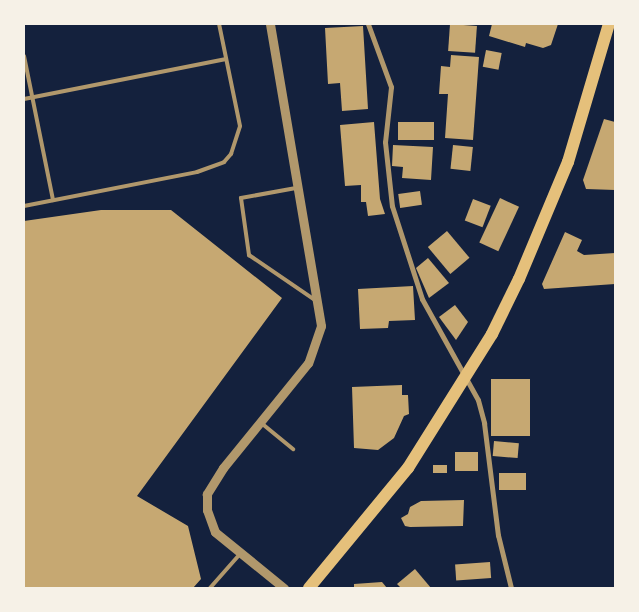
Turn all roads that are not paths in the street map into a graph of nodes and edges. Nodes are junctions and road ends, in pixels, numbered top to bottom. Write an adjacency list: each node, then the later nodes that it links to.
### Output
1 (219, 24): 7 (lane)
2 (270, 24): 10 (street)
3 (368, 24): 14 (street)
4 (610, 24): 5 (main road)
5 (611, 39): 14 (main road)
6 (24, 56): 8 (lane)
7 (226, 59): 8 (lane); 11 (lane)
8 (32, 97): 9 (lane); 11 (lane)
9 (24, 99)
10 (297, 187): 13 (street); 13 (lane)
11 (52, 200): 12 (lane)
12 (24, 206)
13 (316, 301): 15 (street)
14 (467, 378): 20 (main road); 21 (street)
15 (260, 422): 16 (lane); 17 (street)
16 (292, 449)
17 (240, 554): 18 (lane); 19 (street)
18 (210, 588)
19 (284, 588)
20 (309, 588)
21 (511, 588)

